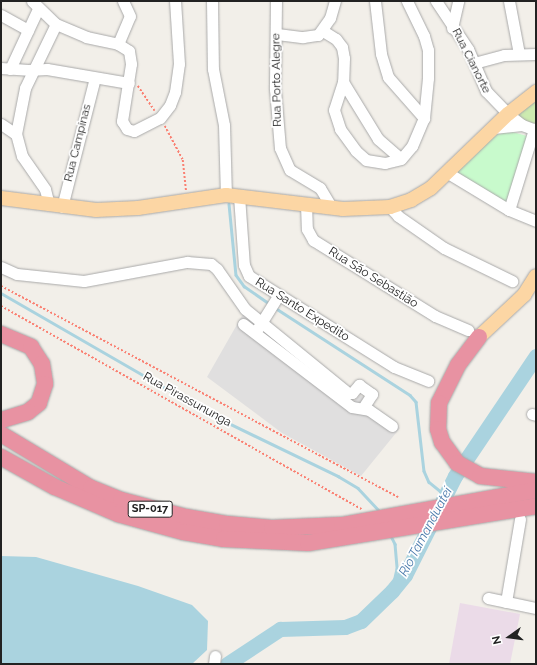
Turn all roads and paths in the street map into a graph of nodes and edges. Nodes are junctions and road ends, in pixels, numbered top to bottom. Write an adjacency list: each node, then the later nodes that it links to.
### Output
1 (123, 1): 18 (street)
2 (175, 1): 29 (street)
3 (212, 1): 38 (street, Rua Santo Expedito)
4 (276, 1): 17 (street, Rua Porto Alegre)
5 (335, 1): 16 (street)
6 (375, 1): 30 (street)
7 (407, 1): 30 (street)
8 (436, 1): 14 (street)
9 (458, 1): 14 (street, Rua Cianorte)
10 (509, 1): 19 (street)
11 (35, 5): 13 (street); 15 (street)
12 (1, 15): 15 (street)
13 (56, 24): 18 (street); 23 (street)
14 (452, 28): 21 (street, Rua Cianorte)
15 (28, 30): 22 (street)
16 (323, 31): 17 (street); 26 (street)
17 (277, 34): 44 (street, Rua Porto Alegre)
18 (118, 44): 25 (street)
19 (519, 54): 20 (street); 21 (street)
20 (536, 54)
21 (474, 63): 28 (street, Rua Cianorte)
22 (6, 68): 23 (street)
23 (34, 70): 24 (street); 35 (street)
24 (95, 78): 25 (street); 42 (street, Rua Campinas)
25 (130, 79): 29 (path); 29 (street)
26 (343, 82): 36 (street); 36 (street)
27 (536, 92): 28 (main road)
28 (508, 114): 32 (street, Rua Cianorte); 33 (main road)
29 (160, 118): 40 (path)
30 (424, 118): 36 (street)
31 (1, 124): 35 (street)
32 (522, 125): 33 (street); 34 (street)
33 (494, 128): 37 (main road)
34 (535, 130): 45 (street)
35 (16, 134): 42 (street)
36 (401, 158)
37 (448, 173): 43 (main road); 45 (street)
38 (233, 195): 40 (main road); 41 (main road); 51 (street, Rua Santo Expedito)
39 (1, 198): 42 (main road)
40 (187, 201): 42 (main road)
41 (306, 204): 44 (main road); 56 (street, Rua São Sebastião)
42 (55, 206)
43 (390, 207): 44 (main road); 49 (street)
44 (332, 208)
45 (509, 210): 46 (street)
46 (536, 221)
47 (1, 267): 54 (street)
48 (536, 276): 56 (main road)
49 (512, 281)
50 (1, 286): 65 (path)
51 (274, 302): 54 (street); 57 (street, Rua Santo Expedito)
52 (1, 306): 67 (path, Rua Pirassununga)
53 (244, 324): 54 (street)
54 (258, 327): 58 (street); 58 (street)
55 (1, 334): 59 (highway)
56 (474, 334): 63 (highway)
57 (428, 381)
58 (363, 408): 60 (street)
59 (1, 420)
60 (392, 426)
61 (1, 434): 64 (highway, SP-017)
62 (1, 457): 66 (highway, SP-017)
63 (536, 482)
64 (536, 490)
65 (398, 497)
66 (536, 506)
67 (364, 510)
68 (520, 520): 70 (street)
69 (488, 598): 70 (street)
70 (506, 602): 71 (street)
71 (536, 608)

